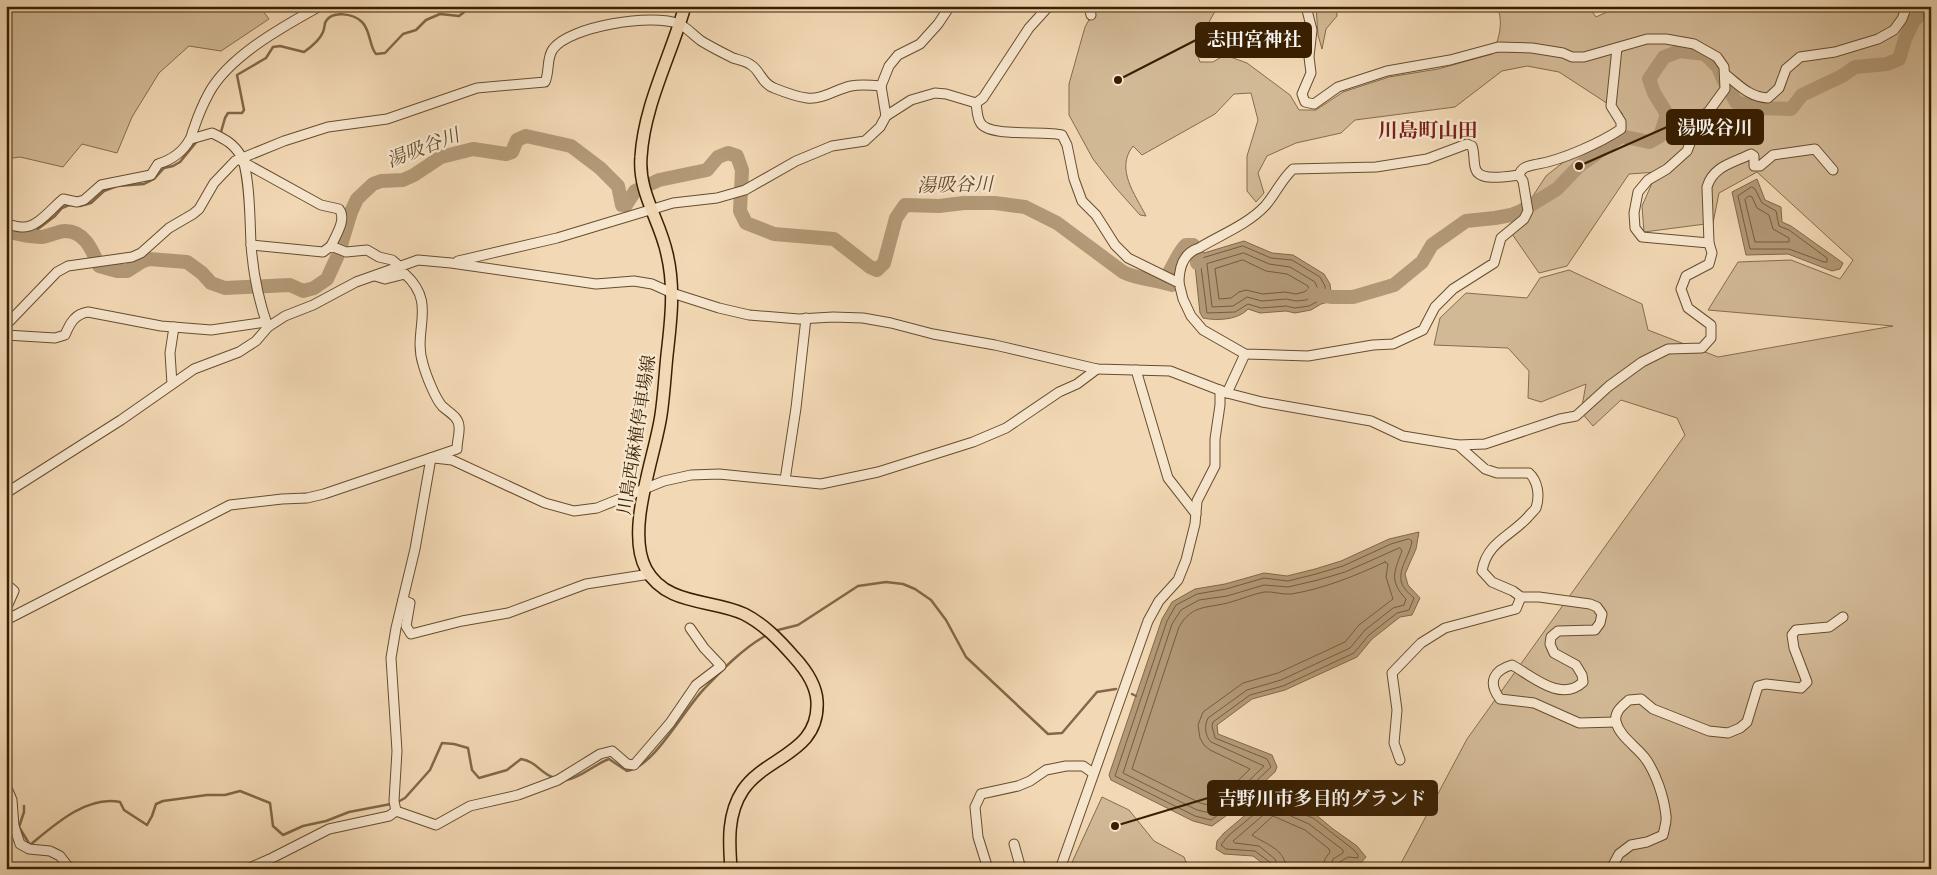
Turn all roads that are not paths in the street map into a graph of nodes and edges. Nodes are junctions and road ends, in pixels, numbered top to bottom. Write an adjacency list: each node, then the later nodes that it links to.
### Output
1 (320, 6): 13 (street)
2 (685, 6): 7 (main road, 川島西麻植停車場線)
3 (950, 6): 10 (street)
4 (1049, 6): 11 (street)
5 (1306, 6): 8 (street)
6 (1907, 6): 9 (street)
7 (680, 24): 10 (street); 14 (street); 17 (main road, 川島西麻植停車場線)
8 (1617, 48): 9 (street); 16 (street)
9 (1725, 76): 19 (street)
10 (881, 86): 12 (street)
11 (976, 103): 12 (street); 25 (street)
12 (886, 116): 17 (street)
13 (191, 139): 14 (street); 18 (street)
14 (243, 160): 20 (street); 21 (street); 29 (street)
15 (1833, 170): 19 (street)
16 (1519, 175): 25 (street); 32 (street)
17 (650, 210): 22 (street); 26 (main road, 川島西麻植停車場線)
18 (6, 224)
19 (1709, 243): 37 (street)
20 (251, 245): 21 (street); 28 (street)
21 (333, 246): 23 (street)
22 (451, 263): 23 (street); 26 (street)
23 (399, 266): 24 (street)
24 (375, 276): 28 (street); 38 (street)
25 (1179, 283): 32 (street)
26 (672, 293): 27 (street); 40 (main road, 川島西麻植停車場線)
27 (806, 318): 33 (street); 39 (street)
28 (267, 324): 30 (street); 35 (street)
29 (6, 325)
30 (174, 327): 31 (street); 35 (street)
31 (6, 335)
32 (1245, 354): 36 (street)
33 (1097, 369): 34 (street); 39 (street)
34 (1136, 370): 36 (street); 42 (street)
35 (172, 384): 41 (street)
36 (1224, 391): 37 (street); 42 (street)
37 (1458, 445): 45 (street)
38 (431, 458): 40 (street); 46 (street); 49 (street)
39 (785, 480): 40 (street)
40 (644, 489): 43 (main road, 川島西麻植停車場線)
41 (6, 493)
42 (1196, 514): 53 (street)
43 (650, 574): 46 (street); 59 (main road, 川島西麻植停車場線)
44 (6, 584): 47 (street)
45 (1521, 596): 51 (street); 52 (street)
46 (403, 600): 55 (street)
47 (6, 609)
48 (1843, 617): 51 (street)
49 (6, 620)
50 (690, 628): 55 (street)
51 (1616, 722): 63 (street)
52 (1400, 760)
53 (1094, 772): 60 (street); 62 (street)
54 (6, 786): 57 (street)
55 (395, 806): 58 (street)
56 (1014, 844): 61 (street)
57 (70, 869)
58 (248, 869)
59 (731, 869)
60 (988, 869)
61 (1021, 869)
62 (1060, 869)
63 (1611, 869)

